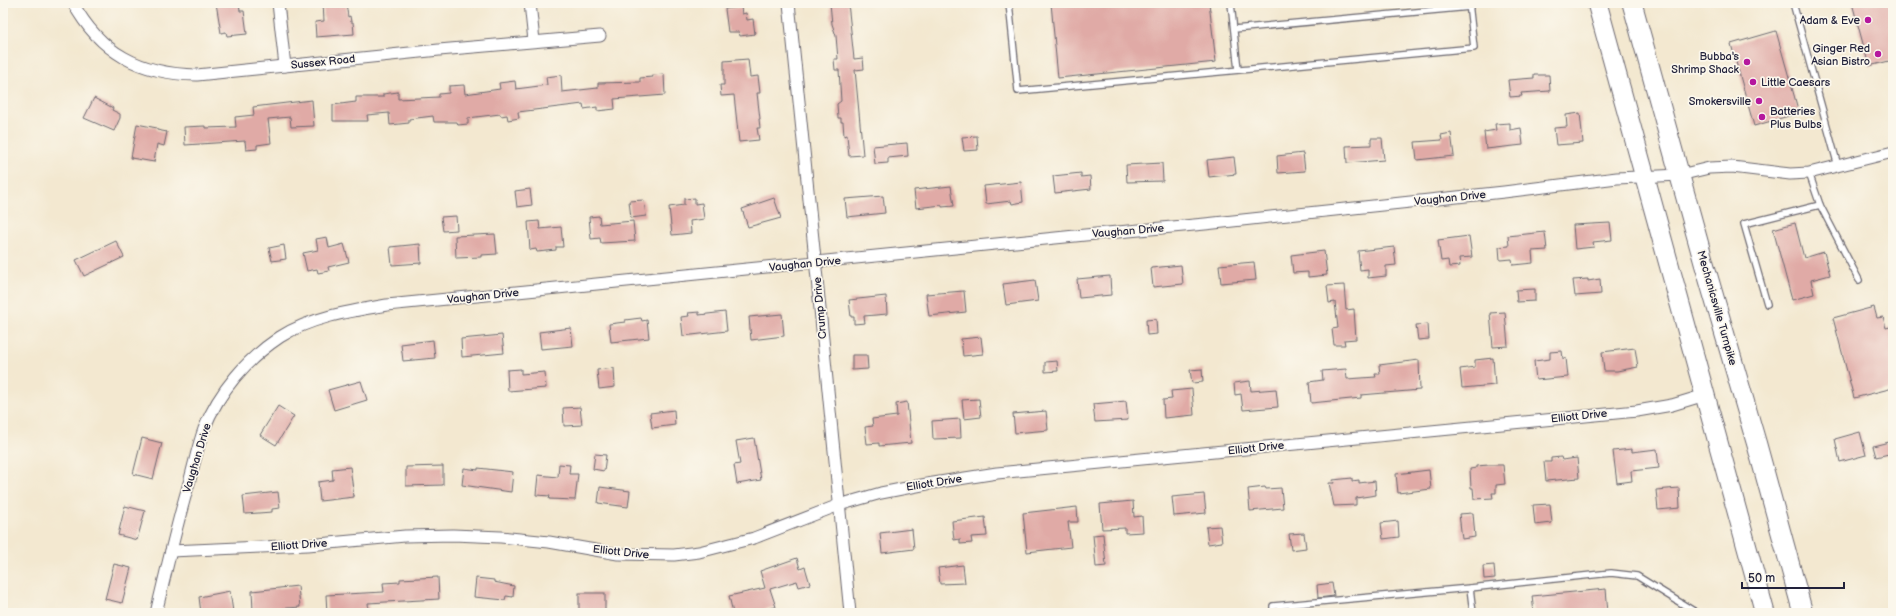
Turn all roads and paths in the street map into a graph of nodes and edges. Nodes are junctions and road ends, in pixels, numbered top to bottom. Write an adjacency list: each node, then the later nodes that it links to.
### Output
1 (73, 3): 14 (street, Sussex Road)
2 (278, 3): 14 (street)
3 (530, 3): 13 (street)
4 (789, 3): 22 (street, Crump Drive)
5 (1009, 3): 15 (lane)
6 (1231, 3): 11 (lane)
7 (1597, 3): 20 (highway)
8 (1632, 3): 19 (highway, Mechanicsville Turnpike)
9 (1793, 3): 17 (lane)
10 (1469, 5): 11 (lane); 15 (lane)
11 (1234, 29): 15 (lane)
12 (600, 36): 13 (street, Sussex Road)
13 (534, 41): 14 (street, Sussex Road)
14 (285, 66)
15 (1238, 70)
16 (1893, 152): 17 (street, Vaughan Drive)
17 (1838, 166): 18 (street, Vaughan Drive)
18 (1809, 173): 19 (street, Vaughan Drive); 21 (lane)
19 (1680, 175): 20 (street, Vaughan Drive); 35 (highway, Mechanicsville Turnpike)
20 (1644, 177): 22 (street, Vaughan Drive); 25 (highway)
21 (1820, 205): 23 (lane); 24 (lane)
22 (816, 263): 26 (street, Crump Drive); 27 (street, Vaughan Drive)
23 (1859, 280)
24 (1767, 304)
25 (1705, 395): 26 (street, Elliott Drive); 34 (highway)
26 (839, 505): 27 (street, Elliott Drive); 30 (street, Crump Drive)
27 (171, 551): 29 (street, Vaughan Drive)
28 (1470, 588): 31 (lane); 32 (lane); 33 (lane)
29 (156, 613)
30 (850, 613)
31 (1273, 613)
32 (1473, 613)
33 (1697, 613)
34 (1765, 613)
35 (1803, 613)

